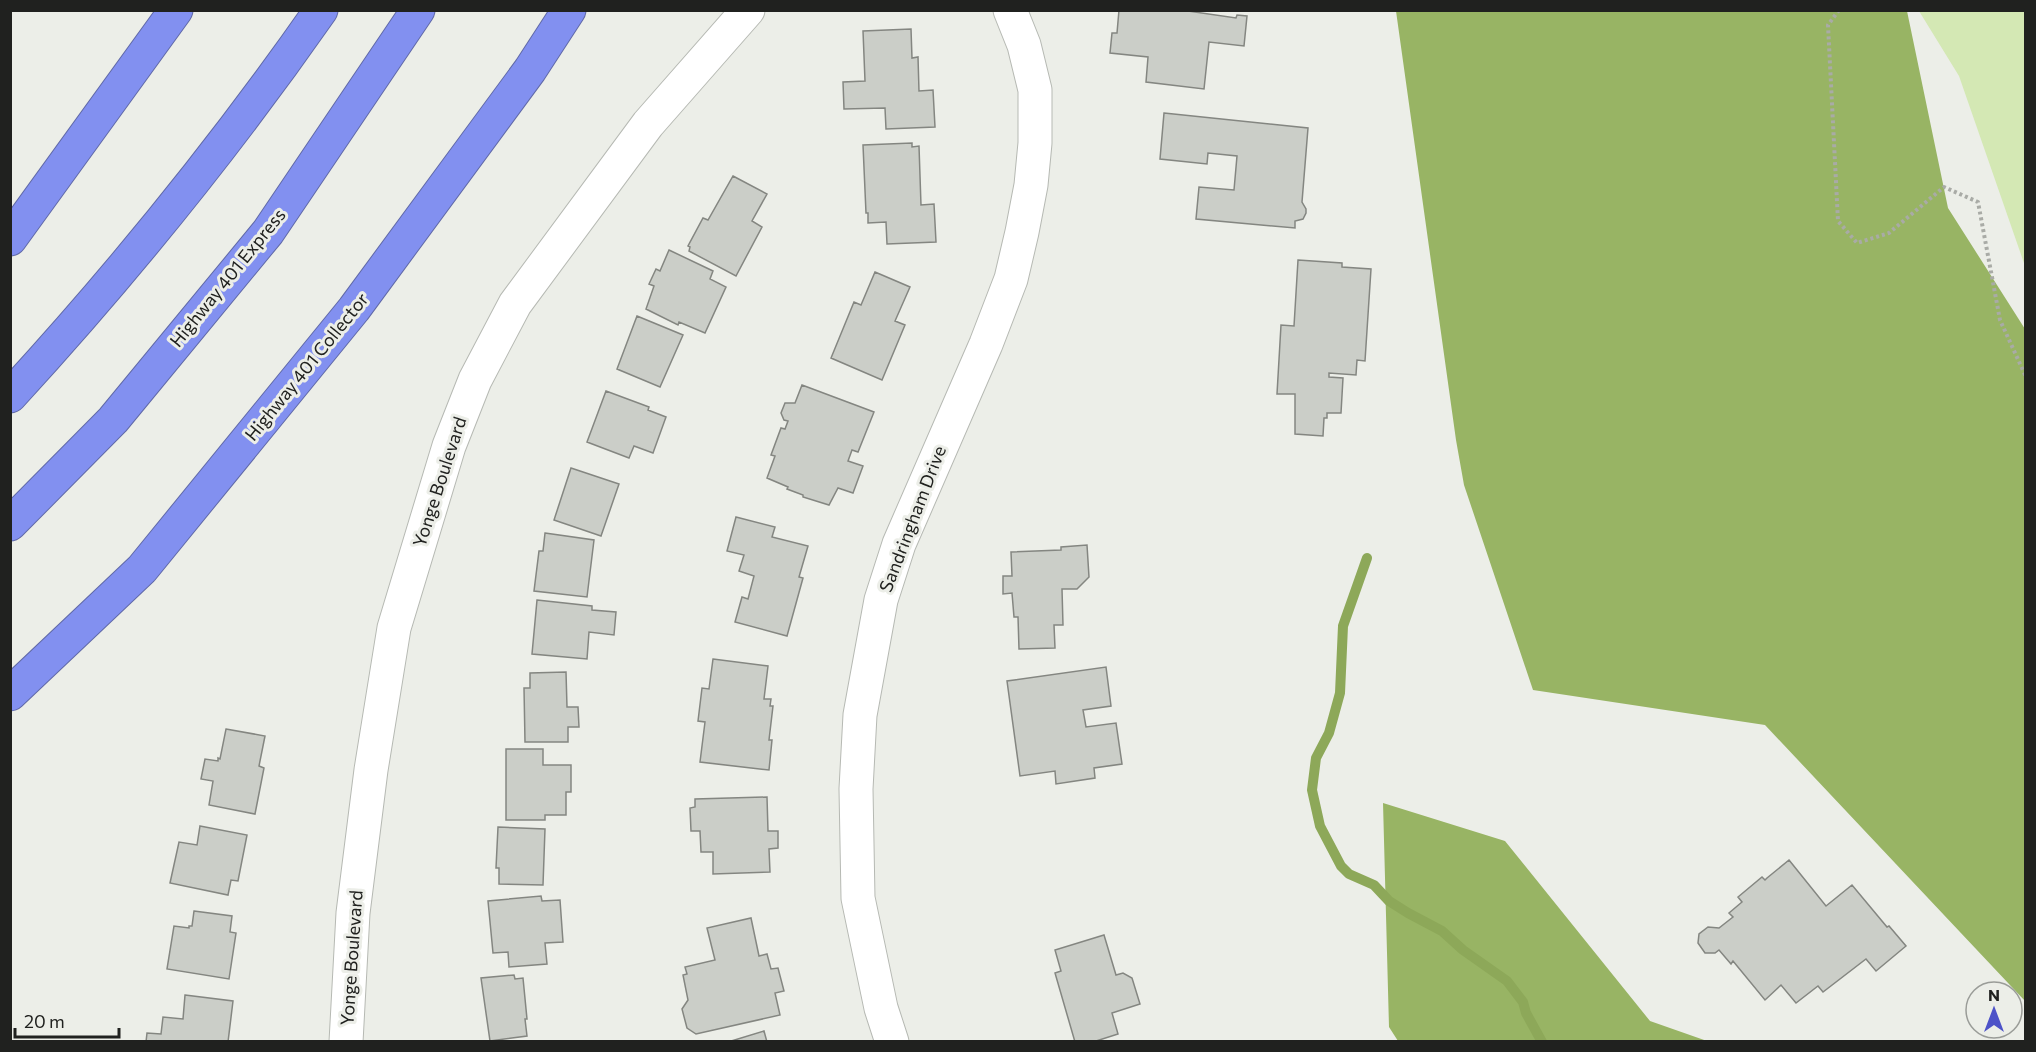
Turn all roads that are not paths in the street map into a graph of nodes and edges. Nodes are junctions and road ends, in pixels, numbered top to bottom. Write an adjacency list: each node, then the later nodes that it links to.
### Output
1 (176, 10): 7 (highway)
2 (321, 10): 8 (highway)
3 (418, 10): 9 (highway, Highway 401 Express)
4 (569, 10): 10 (highway, Highway 401 Collector)
5 (748, 10): 11 (street, Yonge Boulevard)
6 (1010, 10): 12 (street, Sandringham Drive)
7 (10, 239)
8 (10, 396)
9 (10, 524)
10 (10, 694)
11 (346, 1041)
12 (892, 1041)

